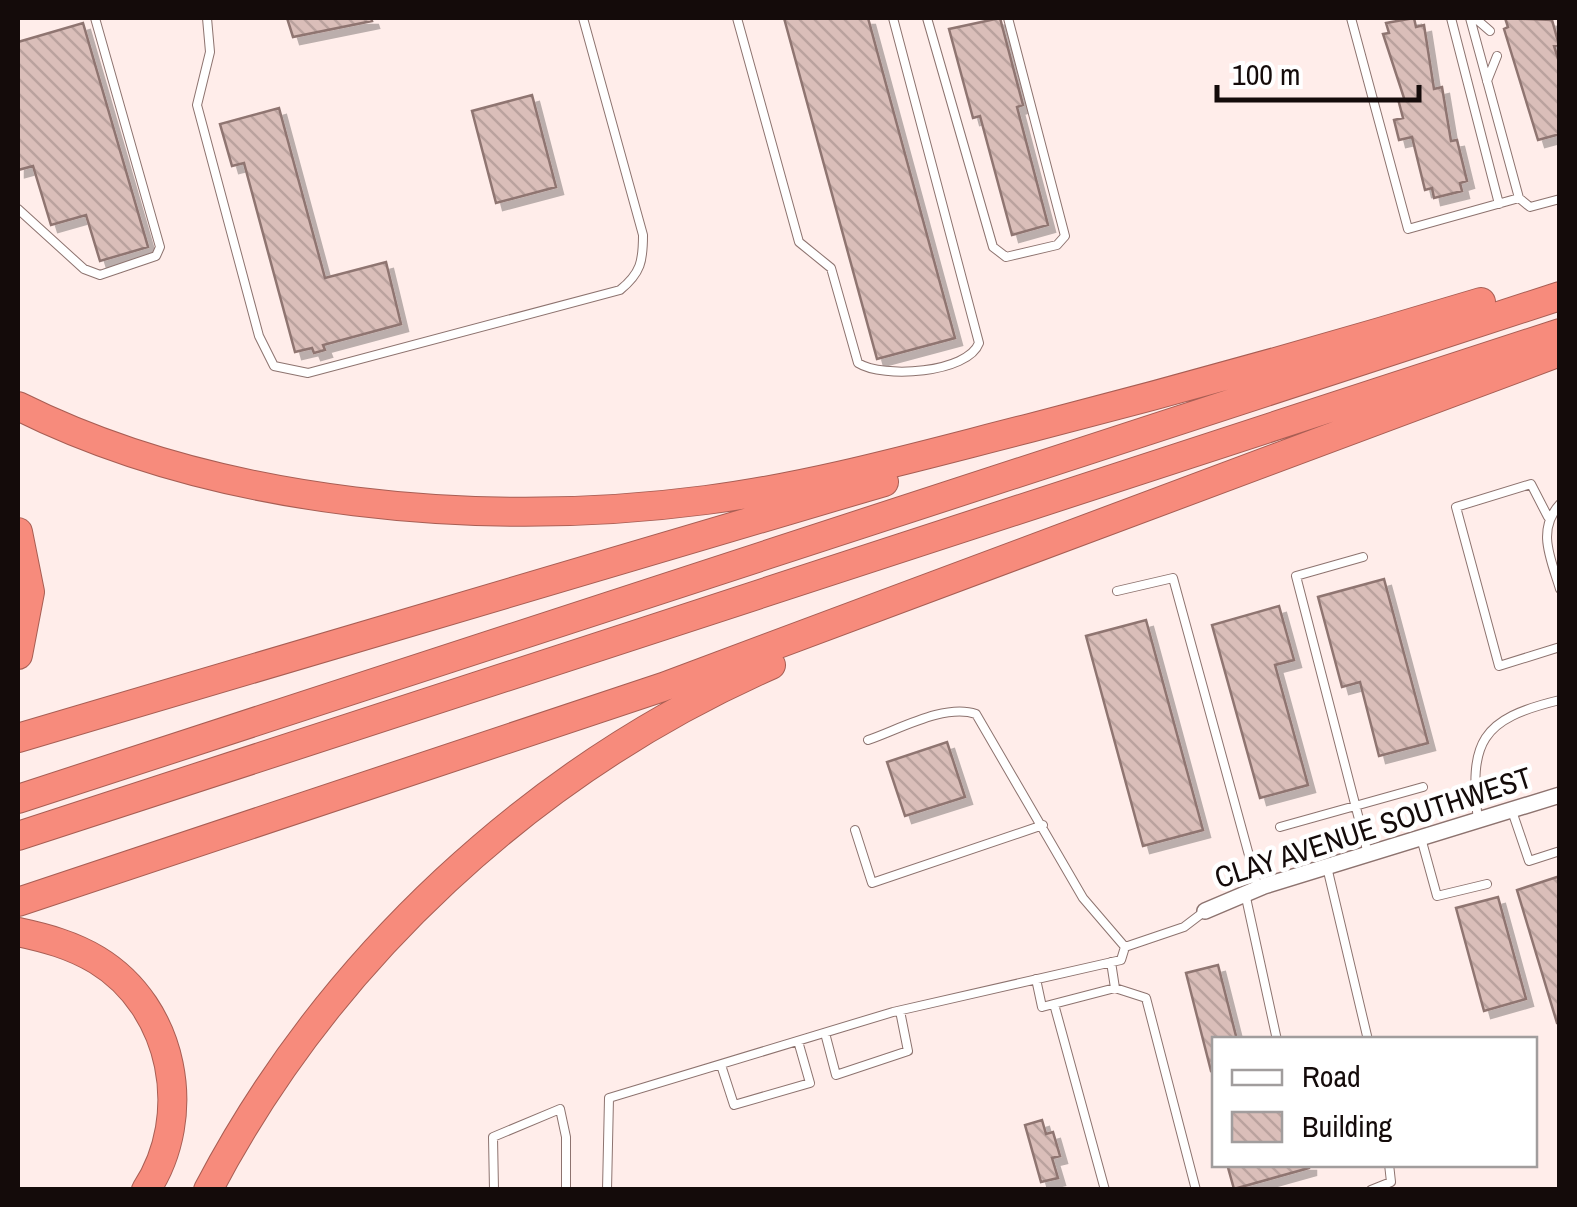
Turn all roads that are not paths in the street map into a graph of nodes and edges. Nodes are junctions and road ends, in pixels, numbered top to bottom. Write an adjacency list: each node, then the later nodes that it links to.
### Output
1 (95, 18): 17 (lane)
2 (207, 18): 3 (lane)
3 (583, 18)
4 (738, 18): 5 (lane)
5 (893, 18)
6 (928, 18): 7 (lane)
7 (1008, 18)
8 (1351, 18): 16 (lane)
9 (1451, 18): 16 (lane)
10 (1473, 18): 11 (lane); 13 (lane)
11 (1490, 31)
12 (1497, 56): 13 (lane)
13 (1487, 81): 14 (lane)
14 (1519, 198): 15 (lane); 16 (lane)
15 (1560, 199)
16 (1500, 204)
17 (18, 209)
18 (1560, 278): 22 (highway)
19 (1560, 296): 38 (highway)
20 (1560, 333): 45 (highway)
21 (1560, 352): 28 (highway)
22 (1176, 391): 23 (highway); 34 (highway)
23 (18, 406)
24 (1560, 504): 25 (lane)
25 (1548, 517): 29 (lane); 31 (lane)
26 (18, 532): 32 (highway)
27 (1363, 557): 39 (lane)
28 (1004, 560): 52 (highway); 68 (highway)
29 (1560, 590)
30 (1118, 591): 51 (lane)
31 (1560, 647)
32 (18, 655)
33 (1560, 700): 41 (lane)
34 (18, 738)
35 (868, 740): 42 (lane)
36 (1422, 786): 39 (lane)
37 (1560, 795): 40 (street, CLAY AVENUE SOUTHWEST)
38 (18, 800)
39 (1356, 807): 43 (lane); 48 (lane)
40 (1512, 811): 41 (street, CLAY AVENUE SOUTHWEST); 47 (lane)
41 (1478, 820): 46 (street, CLAY AVENUE SOUTHWEST)
42 (1043, 825): 44 (lane); 55 (lane)
43 (1280, 828)
44 (855, 830)
45 (18, 836)
46 (1420, 838): 48 (street, CLAY AVENUE SOUTHWEST); 50 (lane)
47 (1560, 851)
48 (1368, 854): 49 (street, CLAY AVENUE SOUTHWEST)
49 (1327, 867): 51 (street, CLAY AVENUE SOUTHWEST); 63 (lane)
50 (1487, 884)
51 (1251, 891): 53 (street, CLAY AVENUE SOUTHWEST); 62 (lane)
52 (18, 902)
53 (1205, 911): 55 (lane)
54 (18, 932): 67 (highway)
55 (1125, 947): 56 (lane)
56 (1110, 962): 57 (lane); 58 (lane)
57 (1036, 979): 59 (lane); 60 (lane)
58 (1116, 988): 59 (lane); 73 (lane)
59 (1054, 1004): 72 (lane)
60 (900, 1010): 61 (lane); 61 (lane)
61 (826, 1033): 64 (lane)
62 (1276, 1037)
63 (1367, 1037)
64 (798, 1041): 65 (lane); 65 (lane)
65 (720, 1064): 71 (lane)
66 (1389, 1167): 74 (lane)
67 (146, 1190)
68 (208, 1190)
69 (494, 1190): 70 (lane)
70 (566, 1190)
71 (607, 1190)
72 (1105, 1190)
73 (1196, 1190)
74 (1371, 1190)

